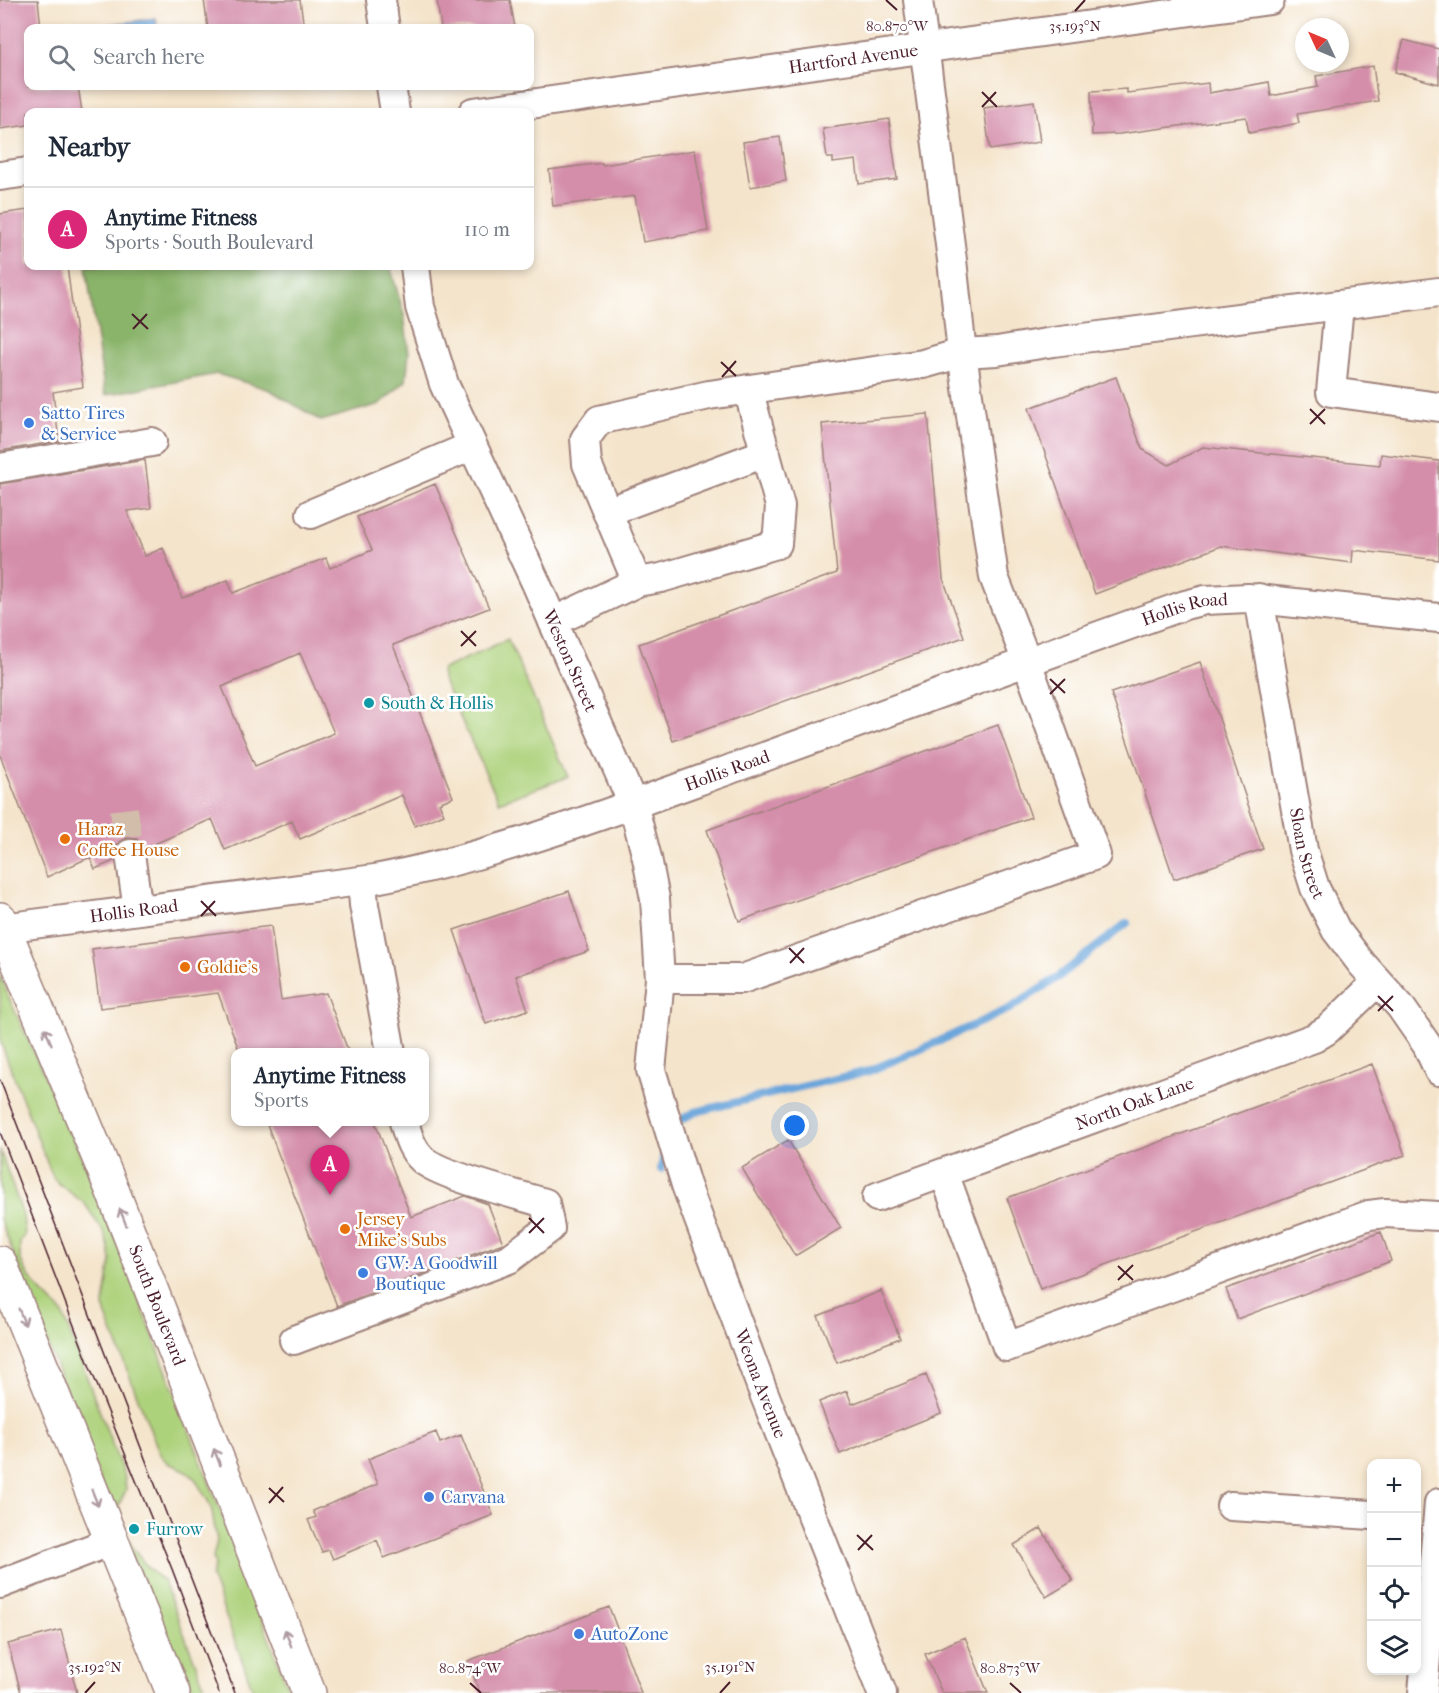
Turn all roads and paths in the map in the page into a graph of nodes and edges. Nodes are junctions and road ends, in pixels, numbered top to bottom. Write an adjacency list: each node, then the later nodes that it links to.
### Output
1 (381, 0): 4 (street)
2 (918, 0): 5 (street)
3 (1270, 0): 5 (street, Hartford Avenue)
4 (384, 24)
5 (925, 48): 8 (street, Hartford Avenue); 14 (street)
6 (392, 90): 7 (street)
7 (395, 108)
8 (501, 108)
9 (24, 173): 10 (street)
10 (0, 176)
11 (415, 270): 18 (street, Weston Street)
12 (1439, 292): 13 (street)
13 (1339, 305): 14 (street); 16 (street)
14 (962, 353): 15 (street); 27 (street)
15 (748, 389): 19 (street); 21 (street)
16 (1439, 407)
17 (152, 442): 20 (street)
18 (472, 447): 22 (street); 26 (street, Weston Street)
19 (765, 453): 21 (street); 23 (street)
20 (0, 468)
21 (607, 512): 23 (street)
22 (310, 514)
23 (637, 582): 26 (street)
24 (1259, 598): 25 (street, Hollis Road); 27 (street, Hollis Road); 34 (street, Sloan Street)
25 (1439, 618)
26 (553, 622): 28 (street, Weston Street)
27 (1027, 662): 28 (street, Hollis Road); 33 (street)
28 (633, 804): 30 (street, Hollis Road); 33 (street, Weston Street)
29 (130, 854): 31 (street)
30 (362, 880): 31 (street, Hollis Road); 35 (street)
31 (138, 910): 32 (street, Hollis Road)
32 (2, 924): 50 (main road, South Boulevard, one-way to 32)
33 (660, 979): 36 (street, Weston Street)
34 (1377, 982): 37 (street, Sloan Street); 39 (street, North Oak Lane)
35 (390, 1048)
36 (651, 1070): 51 (street, Weona Avenue)
37 (1439, 1071)
38 (405, 1126): 43 (street)
39 (944, 1173): 40 (street, North Oak Lane); 41 (street)
40 (877, 1197)
41 (1439, 1216)
42 (0, 1263): 47 (main road, one-way to 47)
43 (294, 1340)
44 (1231, 1506): 46 (street)
45 (1431, 1514): 52 (street)
46 (1367, 1515)
47 (112, 1541): 48 (street); 49 (main road)
48 (0, 1584)
49 (173, 1693)
50 (309, 1693)
51 (882, 1693)
52 (1423, 1693)

